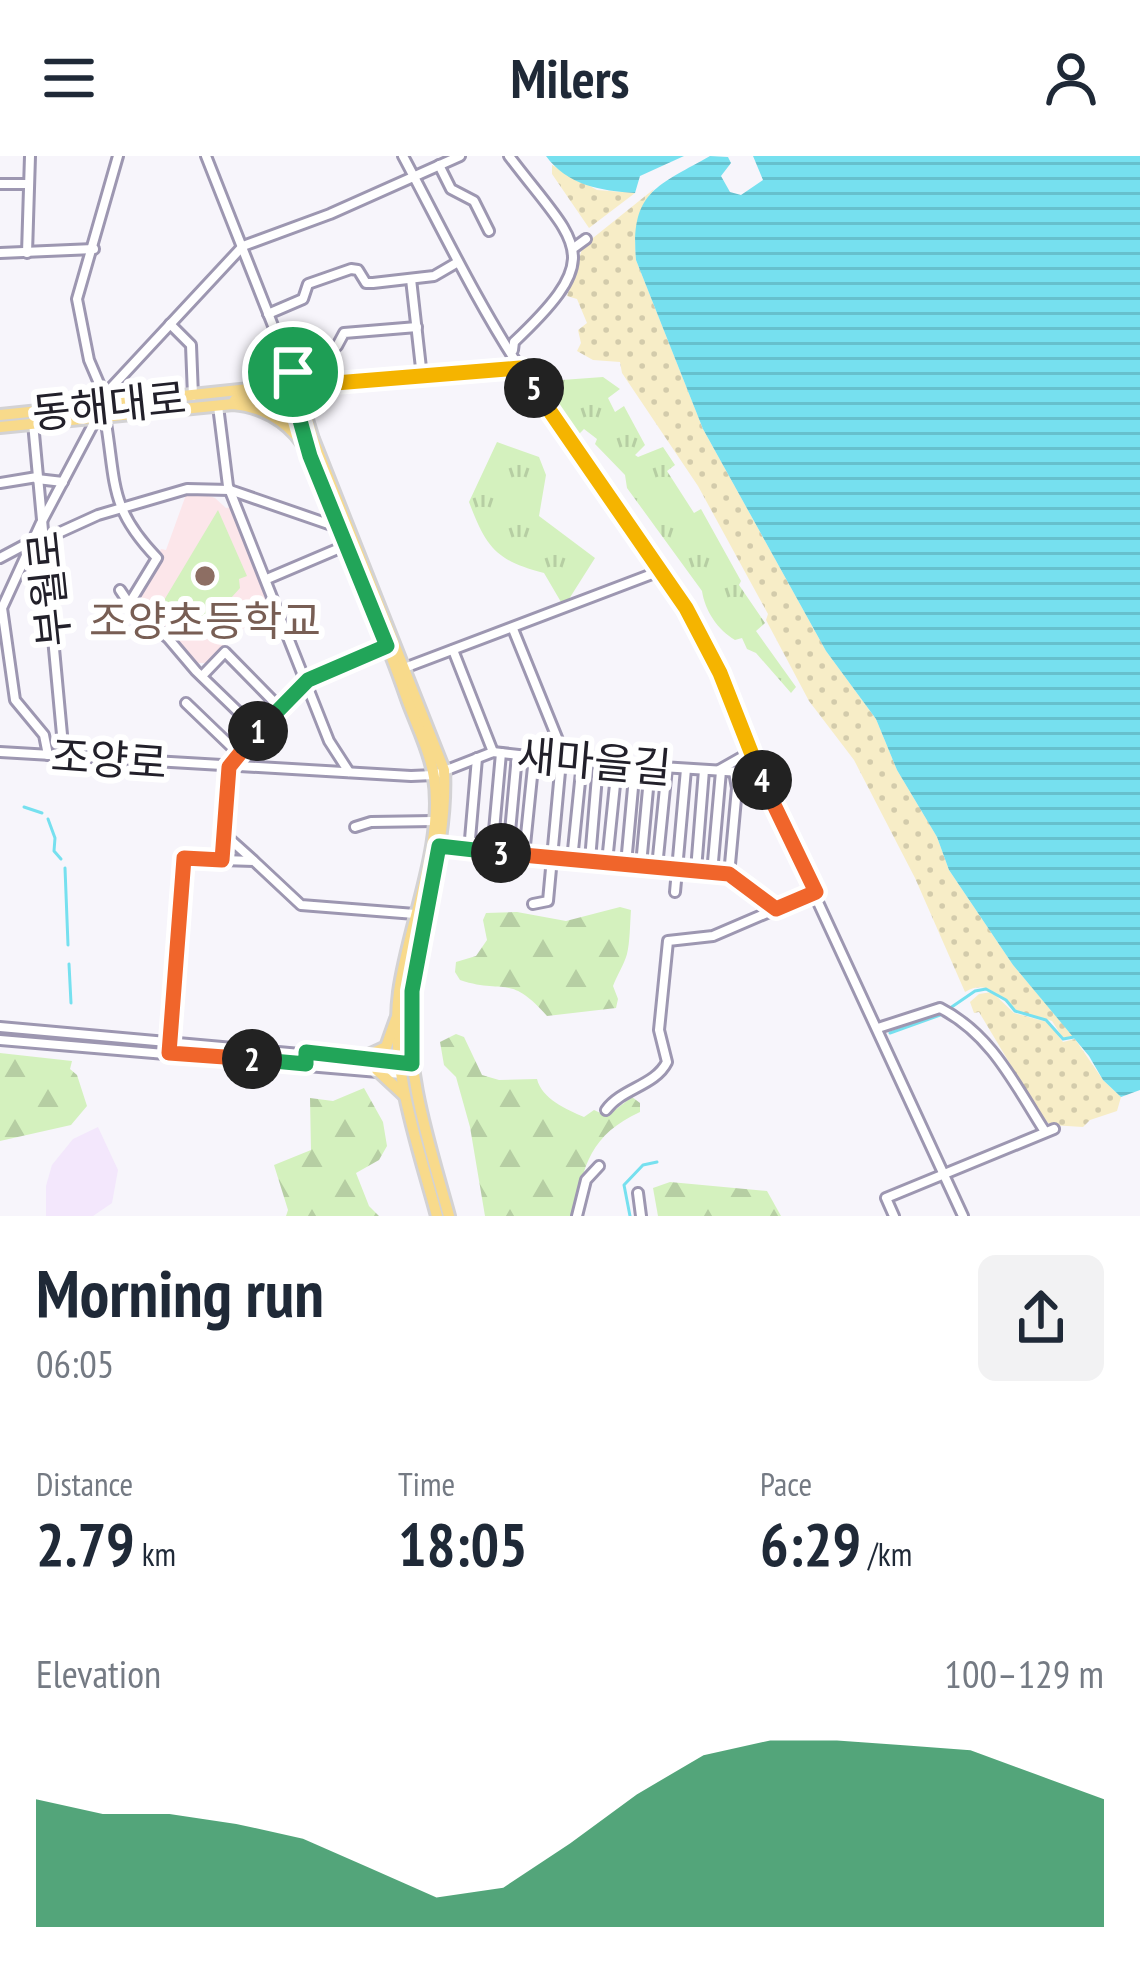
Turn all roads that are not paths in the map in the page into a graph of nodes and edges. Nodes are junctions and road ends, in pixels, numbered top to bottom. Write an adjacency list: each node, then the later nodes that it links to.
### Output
1 (30, 156): 10 (street)
2 (118, 156): 15 (street)
3 (206, 156): 13 (street)
4 (404, 156): 8 (street)
5 (460, 156): 7 (street)
6 (509, 156): 14 (street)
7 (439, 165): 8 (street); 11 (street)
8 (414, 177): 13 (street); 18 (street)
9 (0, 184): 10 (street)
10 (28, 184): 17 (street)
11 (489, 231)
12 (586, 239): 14 (street)
13 (243, 246): 20 (street); 21 (street)
14 (575, 247): 25 (street)
15 (94, 249): 17 (street); 31 (street)
16 (0, 253): 17 (street)
17 (27, 253)
18 (458, 262): 19 (street); 25 (street)
19 (411, 279): 20 (street); 22 (street)
20 (268, 314): 24 (street)
21 (170, 324): 29 (street); 31 (street)
22 (417, 327): 23 (street); 26 (street)
23 (337, 346)
24 (290, 366): 27 (street); 28 (street)
25 (520, 368): 26 (street); 48 (street)
26 (422, 376): 27 (street)
27 (323, 384): 28 (street); 34 (main road)
28 (294, 388): 29 (main road, 동해대로); 32 (main road, 동해대로); 34 (main road, 동해대로); 37 (main road, 동해대로)
29 (194, 396): 31 (main road, 동해대로)
30 (218, 406): 32 (main road, 동해대로); 37 (main road, 동해대로); 41 (street)
31 (105, 408): 32 (main road, 동해대로); 33 (main road, 동해대로); 35 (main road, 동해대로); 39 (street); 42 (street)
32 (185, 408)
33 (0, 416)
34 (307, 419): 54 (main road, 동해대로)
35 (33, 423): 36 (main road, 동해대로); 38 (street, 부월로)
36 (0, 427)
37 (310, 456): 44 (main road, 동해대로)
38 (37, 478): 39 (street); 40 (street); 43 (street, 부월로)
39 (63, 482): 43 (street)
40 (0, 483)
41 (230, 490): 42 (street); 44 (street); 49 (street)
42 (119, 508): 45 (street); 51 (street)
43 (41, 523): 45 (street)
44 (338, 527): 46 (main road, 동해대로)
45 (38, 540): 47 (street); 52 (street); 68 (street, 부월로)
46 (346, 545): 49 (street); 54 (main road, 동해대로)
47 (0, 558)
48 (660, 571): 53 (street); 65 (street)
49 (267, 579): 58 (street)
50 (120, 590): 51 (street)
51 (130, 604): 57 (street)
52 (1, 609): 67 (street)
53 (513, 629): 55 (street); 71 (street)
54 (392, 644): 56 (main road, 동해대로); 58 (street); 82 (main road, 동해대로)
55 (453, 650): 56 (street); 64 (street)
56 (406, 668): 82 (main road, 동해대로)
57 (202, 676): 60 (street); 61 (street)
58 (308, 680): 60 (street); 85 (street)
59 (186, 703): 63 (street)
60 (280, 708): 61 (street)
61 (258, 731): 63 (street)
62 (0, 752): 67 (street, 조양로)
63 (238, 753): 76 (street)
64 (497, 753): 66 (street, 새마을길); 70 (street, 새마을길); 91 (street)
65 (749, 753): 81 (street); 84 (street)
66 (517, 754): 69 (street, 새마을길); 92 (street)
67 (47, 755): 68 (street, 조양로)
68 (64, 756): 76 (street, 조양로)
69 (534, 757): 71 (street, 새마을길); 93 (street)
70 (477, 758): 82 (street, 새마을길); 90 (street)
71 (562, 760): 72 (street, 새마을길); 94 (street)
72 (582, 762): 73 (street, 새마을길); 96 (street)
73 (598, 764): 74 (street, 새마을길); 97 (street)
74 (616, 765): 75 (street, 새마을길); 99 (street)
75 (635, 766): 77 (street, 새마을길); 100 (street)
76 (229, 767): 85 (street, 조양로); 88 (street)
77 (650, 767): 78 (street, 새마을길); 101 (street)
78 (667, 768): 79 (street, 새마을길); 102 (street)
79 (686, 769): 80 (street, 새마을길); 103 (street)
80 (704, 770): 81 (street, 새마을길); 104 (street)
81 (720, 771): 83 (street, 새마을길); 105 (street)
82 (439, 772): 85 (street, 조양로); 86 (main road, 동해대로); 89 (main road, 동해대로)
83 (734, 772): 84 (street, 새마을길); 106 (street)
84 (759, 773): 108 (street)
85 (350, 774)
86 (434, 821): 87 (street); 111 (main road, 동해대로)
87 (355, 827)
88 (223, 834): 95 (street); 98 (street)
89 (439, 846): 90 (street); 120 (main road, 동해대로)
90 (469, 851): 91 (street)
91 (491, 853): 92 (street)
92 (508, 854): 93 (street)
93 (524, 855): 94 (street)
94 (552, 859): 96 (street); 109 (street)
95 (222, 860): 98 (street); 116 (street)
96 (572, 860): 97 (street)
97 (590, 860): 99 (street)
98 (254, 861): 111 (street)
99 (608, 862): 100 (street)
100 (626, 864): 101 (street)
101 (641, 865): 102 (street)
102 (657, 867): 103 (street)
103 (678, 868): 104 (street); 107 (street)
104 (696, 871): 105 (street)
105 (712, 873): 106 (street)
106 (729, 874): 110 (street)
107 (675, 892)
108 (816, 892): 110 (street); 114 (street)
109 (533, 904)
110 (776, 909): 123 (street)
111 (415, 914): 112 (main road, 동해대로)
112 (398, 1016): 119 (main road); 120 (main road, 동해대로)
113 (0, 1027): 116 (street)
114 (878, 1028): 125 (street); 125 (street)
115 (0, 1040): 117 (street)
116 (170, 1041): 117 (street); 118 (street)
117 (169, 1053): 118 (street)
118 (306, 1058): 119 (street); 121 (street)
119 (362, 1058): 120 (street)
120 (407, 1069): 121 (street); 122 (main road, 동해대로); 128 (main road, 동해대로)
121 (377, 1070): 122 (main road)
122 (409, 1102): 127 (main road, 동해대로)
123 (606, 1110)
124 (599, 1166): 129 (street)
125 (943, 1173): 131 (street); 132 (street)
126 (638, 1192): 130 (street)
127 (436, 1216)
128 (448, 1216)
129 (578, 1216)
130 (641, 1216)
131 (894, 1216)
132 (962, 1216)

